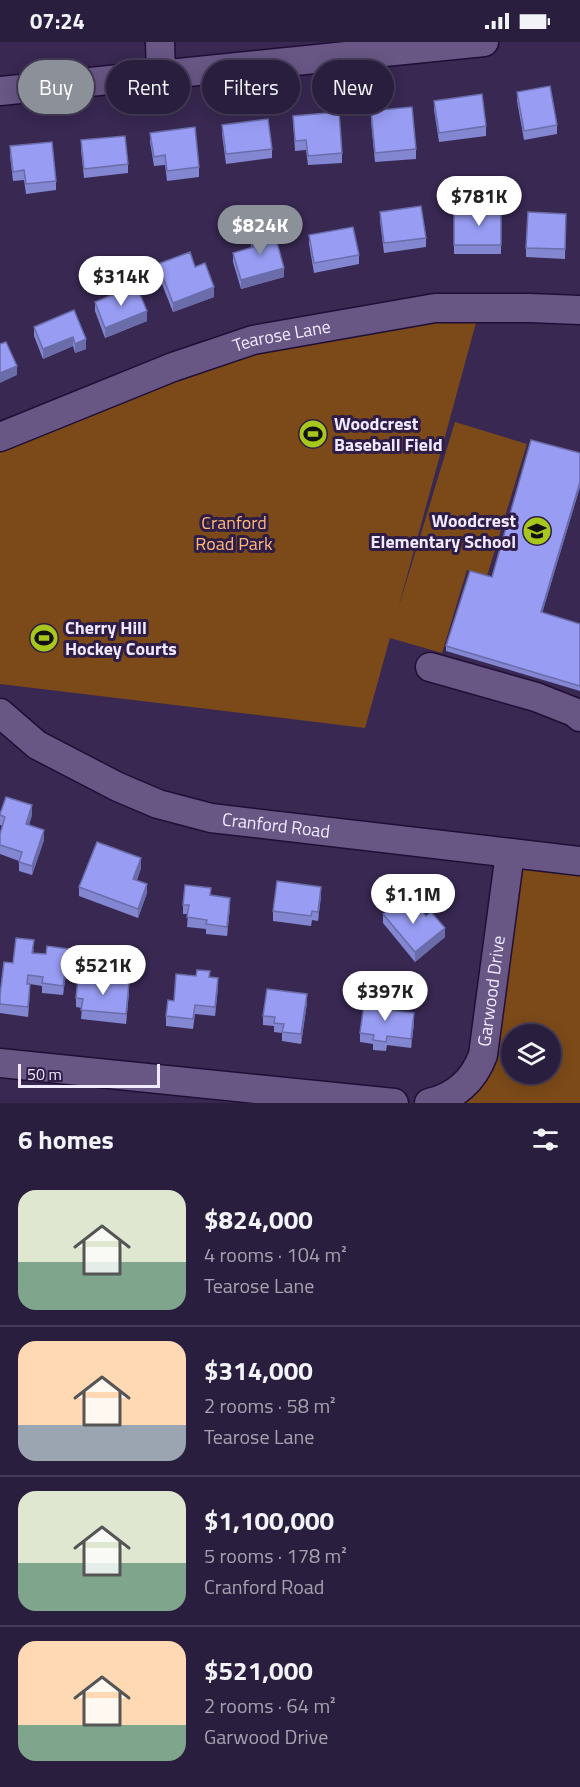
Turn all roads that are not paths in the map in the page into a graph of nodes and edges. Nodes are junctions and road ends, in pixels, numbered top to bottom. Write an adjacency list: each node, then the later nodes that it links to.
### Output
1 (160, 42): 4 (street)
2 (484, 42): 3 (street)
3 (425, 45): 5 (street)
4 (161, 60)
5 (190, 71)
6 (106, 80): 7 (street)
7 (0, 91)
8 (580, 310): 9 (street, Tearose Lane)
9 (0, 437)
10 (430, 667): 12 (street)
11 (0, 713): 13 (street, Cranford Road)
12 (580, 717)
13 (510, 853): 14 (street, Cranford Road); 17 (street, Garwood Drive)
14 (580, 861)
15 (0, 1063): 16 (street)
16 (394, 1103)
17 (429, 1103)

